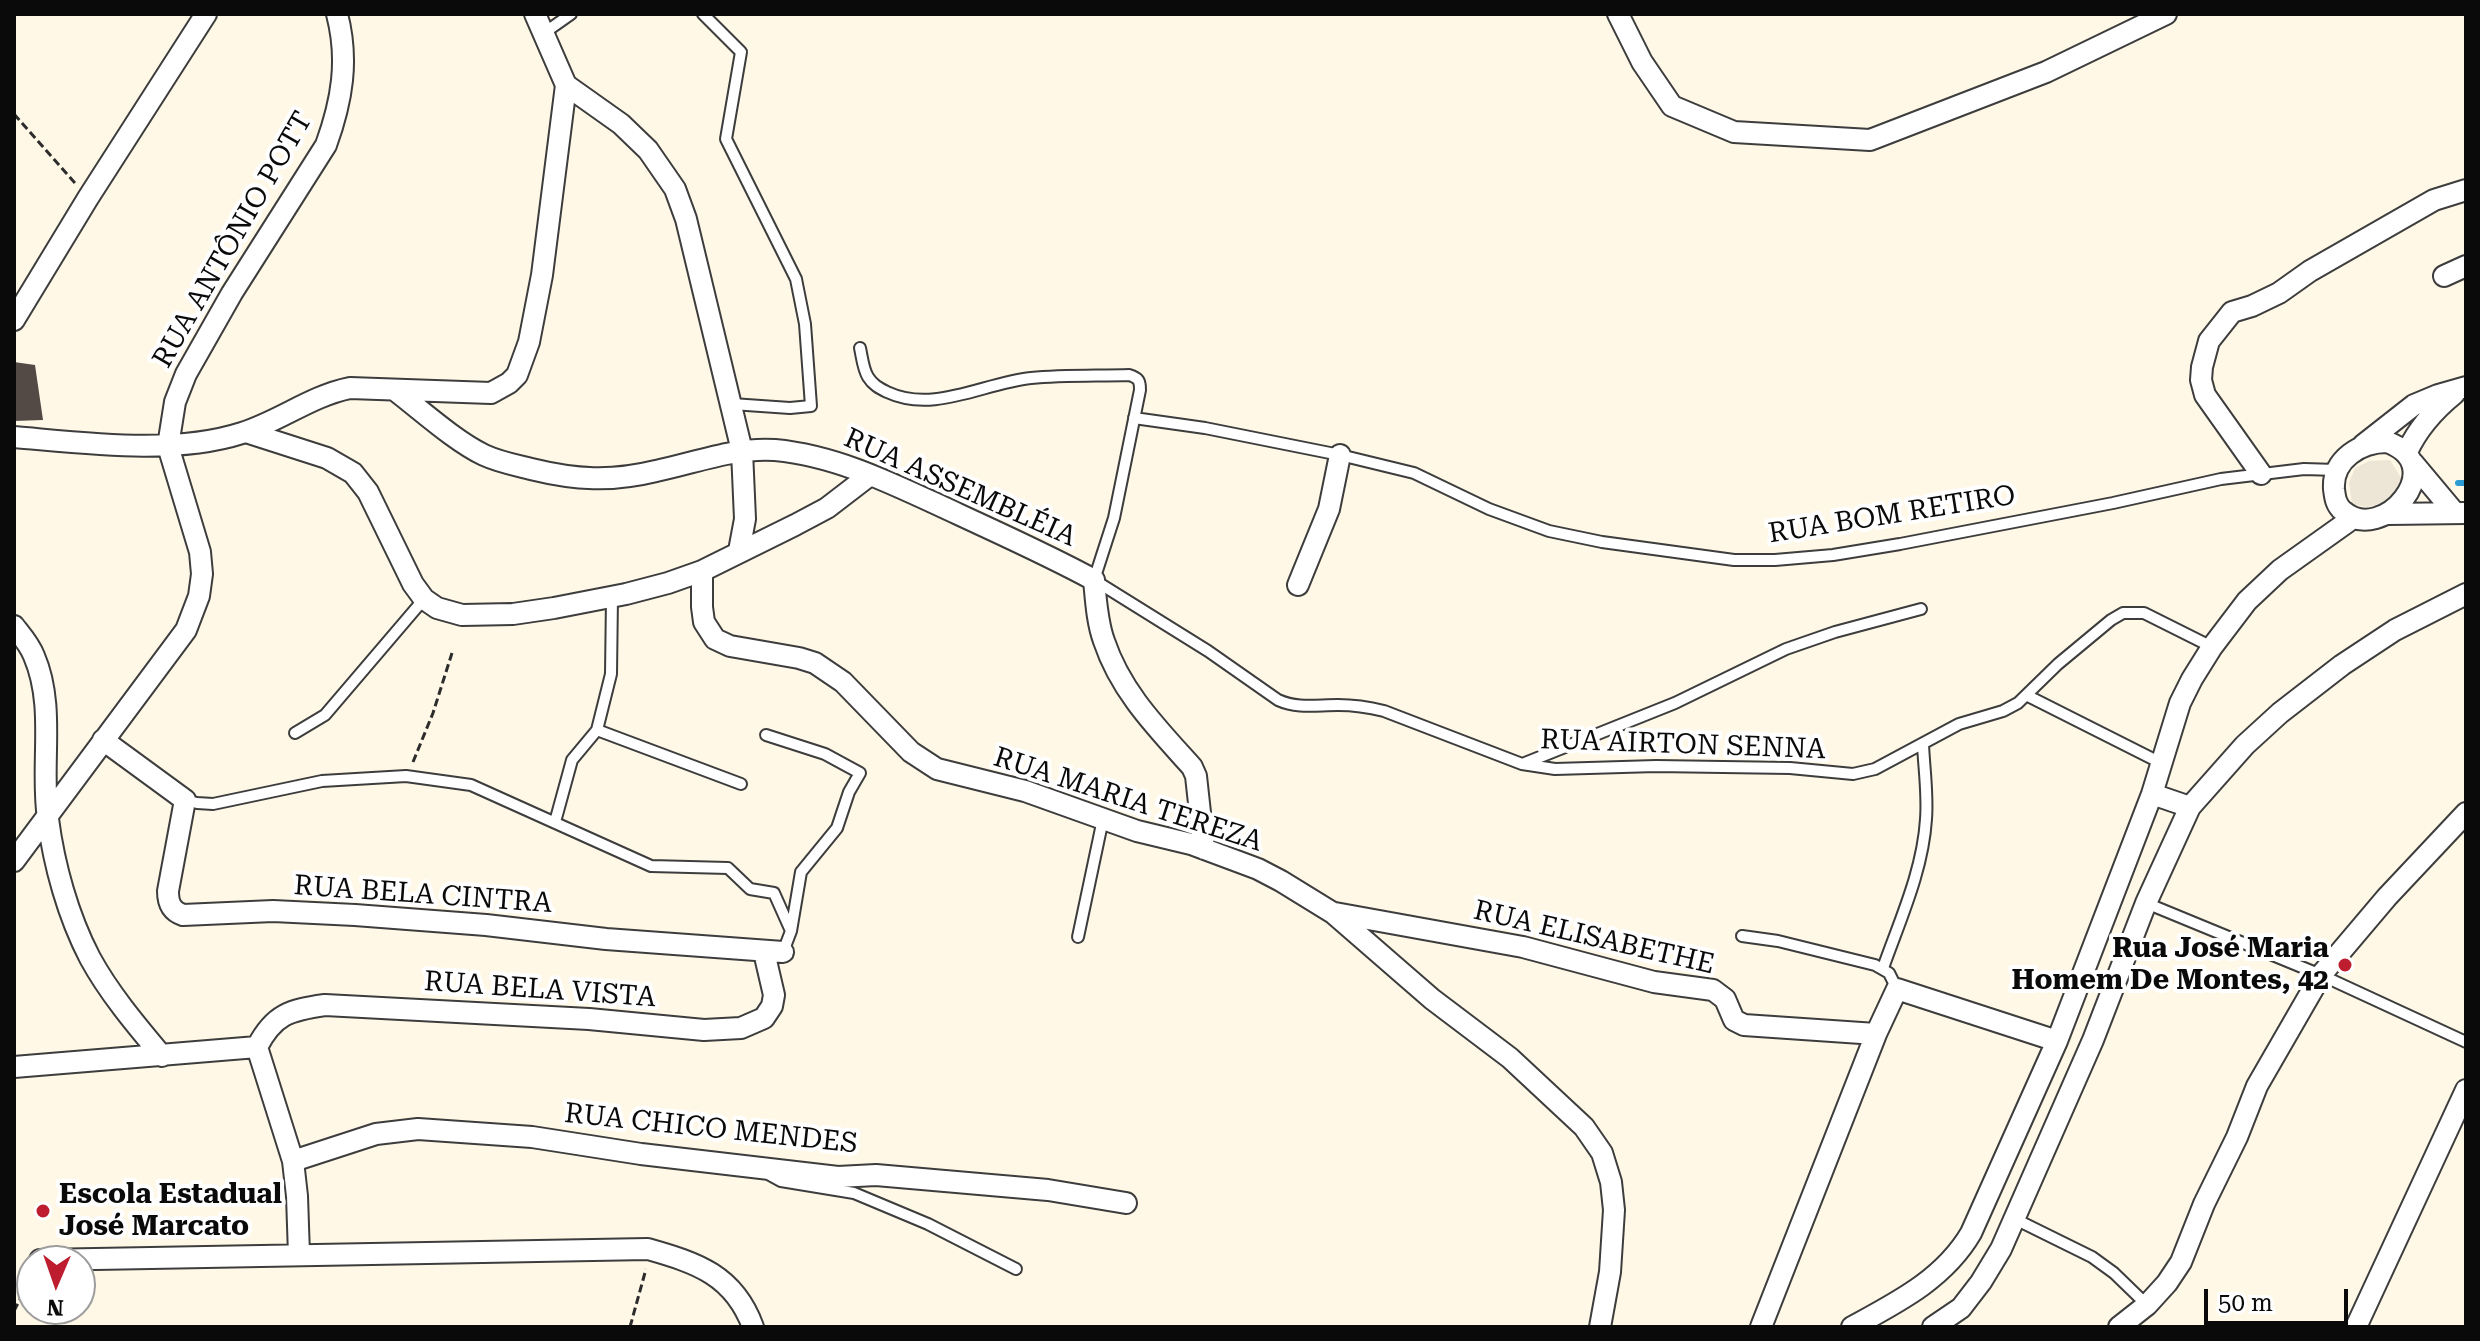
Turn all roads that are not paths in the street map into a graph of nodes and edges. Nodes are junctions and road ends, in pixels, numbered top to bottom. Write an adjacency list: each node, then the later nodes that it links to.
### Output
1 (206, 14): 14 (street)
2 (337, 14): 22 (street, RUA ANTÔNIO POTT)
3 (571, 14): 7 (lane)
4 (703, 14): 18 (lane)
5 (1618, 14): 6 (street)
6 (2166, 14)
7 (540, 23): 8 (street)
8 (566, 85): 17 (street); 18 (street)
9 (2466, 177): 11 (street)
10 (2466, 190): 11 (street)
11 (2434, 200): 28 (street)
12 (2466, 266): 13 (street)
13 (2444, 276)
14 (14, 320)
15 (860, 348): 19 (lane)
16 (2463, 388): 23 (street); 26 (street)
17 (396, 391): 20 (street); 24 (street, RUA ASSEMBLÉIA)
18 (732, 404): 24 (street)
19 (1134, 418): 25 (lane, RUA BOM RETIRO); 35 (lane)
20 (246, 432): 22 (street); 39 (street)
21 (14, 437): 22 (street)
22 (168, 446): 47 (street)
23 (2362, 446): 26 (street); 27 (street)
24 (742, 451): 29 (street, RUA ASSEMBLÉIA); 33 (street)
25 (1340, 455): 28 (lane, RUA BOM RETIRO); 36 (street)
26 (2410, 458): 30 (street); 31 (street)
27 (2337, 470): 28 (lane, RUA BOM RETIRO); 32 (street)
28 (2261, 474)
29 (870, 475): 33 (street); 35 (street, RUA ASSEMBLÉIA)
30 (2460, 513): 31 (street)
31 (2388, 514): 32 (street)
32 (2353, 518): 42 (street)
33 (739, 551): 34 (street)
34 (702, 571): 38 (street); 57 (street, RUA MARIA TEREZA)
35 (1094, 580): 50 (lane, RUA AIRTON SENNA); 59 (street)
36 (1298, 585)
37 (2466, 594): 54 (street)
38 (612, 597): 39 (street); 44 (lane)
39 (424, 599): 45 (lane)
40 (1921, 609): 50 (lane)
41 (14, 626): 56 (street)
42 (2212, 647): 43 (lane, RUA AIRTON SENNA); 49 (street)
43 (2028, 696): 48 (lane, RUA AIRTON SENNA); 49 (lane)
44 (597, 730): 51 (lane); 58 (lane)
45 (295, 733)
46 (766, 735): 63 (lane)
47 (103, 740): 53 (street); 56 (street)
48 (1923, 744): 50 (lane, RUA AIRTON SENNA); 67 (lane)
49 (2161, 763): 52 (street)
50 (1522, 764)
51 (741, 784)
52 (2152, 794): 54 (street); 71 (street)
53 (185, 800): 58 (lane); 66 (street, RUA BELA CINTRA)
54 (2190, 807): 61 (street)
55 (2466, 813): 68 (street)
56 (47, 817): 60 (street); 74 (street)
57 (1103, 819): 59 (street, RUA MARIA TEREZA); 65 (lane)
58 (555, 822): 63 (lane)
59 (1204, 849): 62 (street, RUA MARIA TEREZA)
60 (14, 861)
61 (2146, 903): 68 (lane); 80 (street)
62 (1333, 913): 70 (street, RUA ELISABETHE); 86 (street, RUA MARIA TEREZA)
63 (791, 931): 66 (lane)
64 (1742, 936): 67 (lane)
65 (1078, 937)
66 (773, 952): 73 (street, RUA BELA VISTA)
67 (1883, 968): 69 (lane)
68 (2321, 975): 72 (lane); 84 (street)
69 (1897, 989): 70 (street); 71 (street)
70 (1876, 1034): 87 (street)
71 (2057, 1041): 88 (street)
72 (2466, 1042)
73 (257, 1047): 74 (street); 77 (street)
74 (162, 1056): 75 (street)
75 (14, 1067)
76 (2466, 1090): 91 (street)
77 (293, 1161): 78 (street, RUA CHICO MENDES); 81 (street)
78 (750, 1166): 79 (street, RUA CHICO MENDES); 83 (lane)
79 (1126, 1203)
80 (2015, 1219): 84 (lane); 89 (street)
81 (299, 1255): 82 (street); 85 (street)
82 (96, 1259)
83 (1016, 1269)
84 (2147, 1305): 90 (street)
85 (753, 1327)
86 (1600, 1327)
87 (1761, 1327)
88 (1852, 1327)
89 (1933, 1327)
90 (2119, 1327)
91 (2356, 1327)

